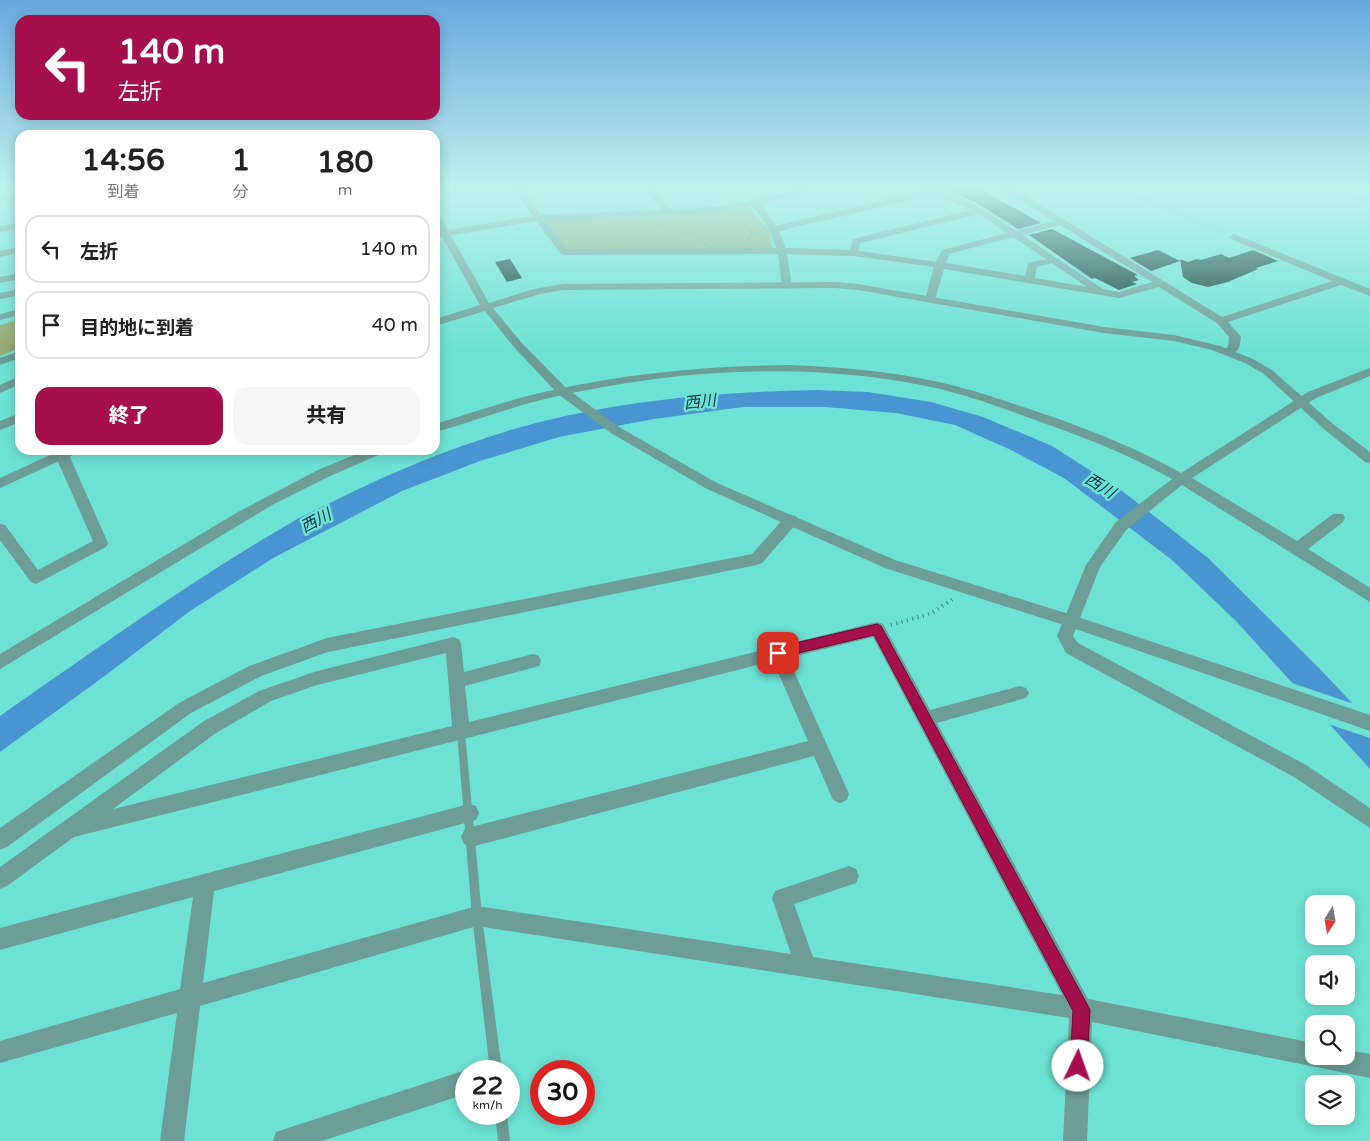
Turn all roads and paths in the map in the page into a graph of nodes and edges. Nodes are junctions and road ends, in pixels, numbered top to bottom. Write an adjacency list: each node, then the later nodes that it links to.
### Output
1 (445, 242): 28 (street)
2 (557, 242): 12 (street)
3 (700, 242): 4 (path)
4 (745, 242)
5 (779, 242): 12 (street)
6 (856, 242): 13 (street)
7 (983, 242): 16 (street)
8 (1027, 242): 15 (street)
9 (1094, 242): 21 (street)
10 (1247, 242): 20 (street)
11 (15, 251): 14 (street)
12 (782, 251): 13 (street); 22 (street)
13 (854, 253): 16 (street)
14 (0, 254)
15 (1054, 260): 19 (street); 23 (street)
16 (940, 265): 19 (street); 27 (street)
17 (15, 277): 18 (street)
18 (0, 280)
19 (1030, 280): 23 (street)
20 (1341, 281): 25 (street); 31 (street)
21 (1161, 283): 23 (street); 31 (street)
22 (787, 286): 27 (street); 28 (street)
23 (1103, 292)
24 (15, 293): 26 (street)
25 (1370, 293)
26 (0, 296)
27 (930, 300): 33 (street)
28 (486, 306): 32 (street); 39 (street)
29 (15, 313): 30 (street)
30 (0, 317)
31 (1225, 320): 33 (street)
32 (440, 321)
33 (1229, 352): 40 (street)
34 (15, 356): 35 (street)
35 (0, 362)
36 (1370, 372): 40 (street)
37 (15, 382): 38 (street)
38 (0, 389)
39 (562, 391): 43 (street); 48 (street); 51 (street)
40 (1301, 403): 47 (street); 48 (street)
41 (15, 419): 42 (street)
42 (0, 426)
43 (440, 427)
44 (61, 455): 49 (street)
45 (68, 455): 52 (street)
46 (364, 455): 60 (street)
47 (1370, 459)
48 (1181, 479): 53 (street); 56 (street)
49 (0, 483)
50 (1338, 518): 53 (street)
51 (791, 520): 54 (street); 72 (street)
52 (0, 529)
53 (1297, 549): 55 (street)
54 (968, 588): 56 (street); 57 (path)
55 (1370, 596)
56 (1072, 622): 64 (street); 69 (street)
57 (877, 629): 58 (street); 63 (street)
58 (778, 653): 65 (street); 66 (street)
59 (532, 661): 61 (street)
60 (0, 662)
61 (457, 681): 65 (street); 70 (street)
62 (1020, 693): 63 (street)
63 (925, 719): 80 (street)
64 (1370, 723)
65 (461, 732): 68 (lane); 70 (street)
66 (820, 746): 67 (street); 71 (street)
67 (840, 794)
68 (469, 813): 71 (lane); 75 (street)
69 (1370, 820)
70 (68, 829): 74 (street)
71 (471, 837): 76 (lane)
72 (0, 840)
73 (849, 876): 78 (street)
74 (0, 879)
75 (204, 884): 77 (street); 79 (street)
76 (478, 916): 78 (street); 79 (street); 83 (lane)
77 (0, 938)
78 (806, 967): 80 (street)
79 (189, 998): 81 (street); 88 (street)
80 (1081, 1010): 82 (street); 91 (street)
81 (0, 1052)
82 (1305, 1053)
83 (495, 1060)
84 (1355, 1063): 85 (street)
85 (1370, 1066)
86 (455, 1086): 89 (street)
87 (502, 1125): 90 (lane)
88 (172, 1141)
89 (286, 1141)
90 (504, 1141)
91 (1075, 1141)

